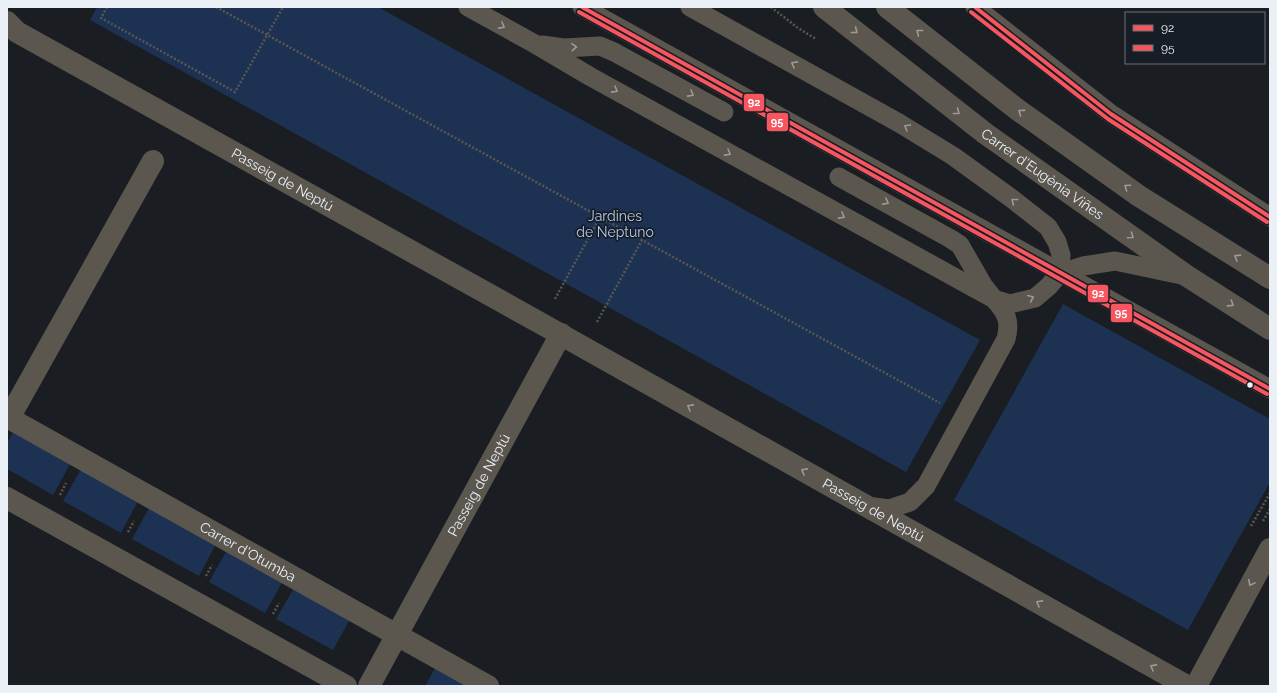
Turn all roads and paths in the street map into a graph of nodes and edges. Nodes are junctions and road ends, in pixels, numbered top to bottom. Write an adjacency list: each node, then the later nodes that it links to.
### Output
1 (107, 7): 11 (path)
2 (216, 7): 11 (path)
3 (283, 7): 11 (path)
4 (468, 7): 12 (lane, one-way to 12)
5 (582, 7): 19 (lane)
6 (690, 7): 19 (lane, one-way to 6)
7 (824, 7): 20 (street, Carrer d'Eugènia Viñes, one-way to 20)
8 (887, 7): 21 (street, one-way to 8)
9 (975, 7): 17 (lane)
10 (7, 22): 26 (street, Passeig de Neptú)
11 (267, 35): 16 (path)
12 (535, 44): 13 (lane, one-way to 13); 22 (lane, one-way to 22)
13 (724, 112)
14 (153, 161): 29 (street)
15 (840, 177): 22 (lane, one-way to 22)
16 (600, 217): 18 (path); 23 (path)
17 (1270, 217)
18 (642, 240): 24 (path); 28 (path)
19 (1060, 273): 20 (lane); 22 (lane, one-way to 19); 27 (lane)
20 (1187, 276): 25 (street, Carrer d'Eugènia Viñes, one-way to 25)
21 (1270, 278)
22 (994, 299): 33 (lane)
23 (553, 303)
24 (594, 328)
25 (1270, 329)
26 (561, 334): 33 (street, Passeig de Neptú, one-way to 26); 40 (street, Passeig de Neptú)
27 (1270, 389)
28 (944, 405)
29 (8, 418): 30 (street, Carrer d'Otumba)
30 (80, 458): 31 (street, Carrer d'Otumba); 34 (path)
31 (148, 496): 35 (street, Carrer d'Otumba); 37 (path)
32 (7, 498): 34 (street)
33 (864, 505): 45 (street, Passeig de Neptú, one-way to 33)
34 (46, 520): 37 (street)
35 (225, 539): 38 (street, Carrer d'Otumba); 39 (path)
36 (1270, 549): 46 (street, one-way to 46)
37 (114, 558): 39 (street)
38 (294, 578): 40 (street, Carrer d'Otumba); 41 (path)
39 (193, 601): 41 (street)
40 (397, 635): 43 (street, Passeig de Neptú); 44 (street, Carrer d'Otumba)
41 (259, 638): 42 (street)
42 (346, 686)
43 (369, 686)
44 (488, 686)
45 (1187, 686)
46 (1196, 686)

